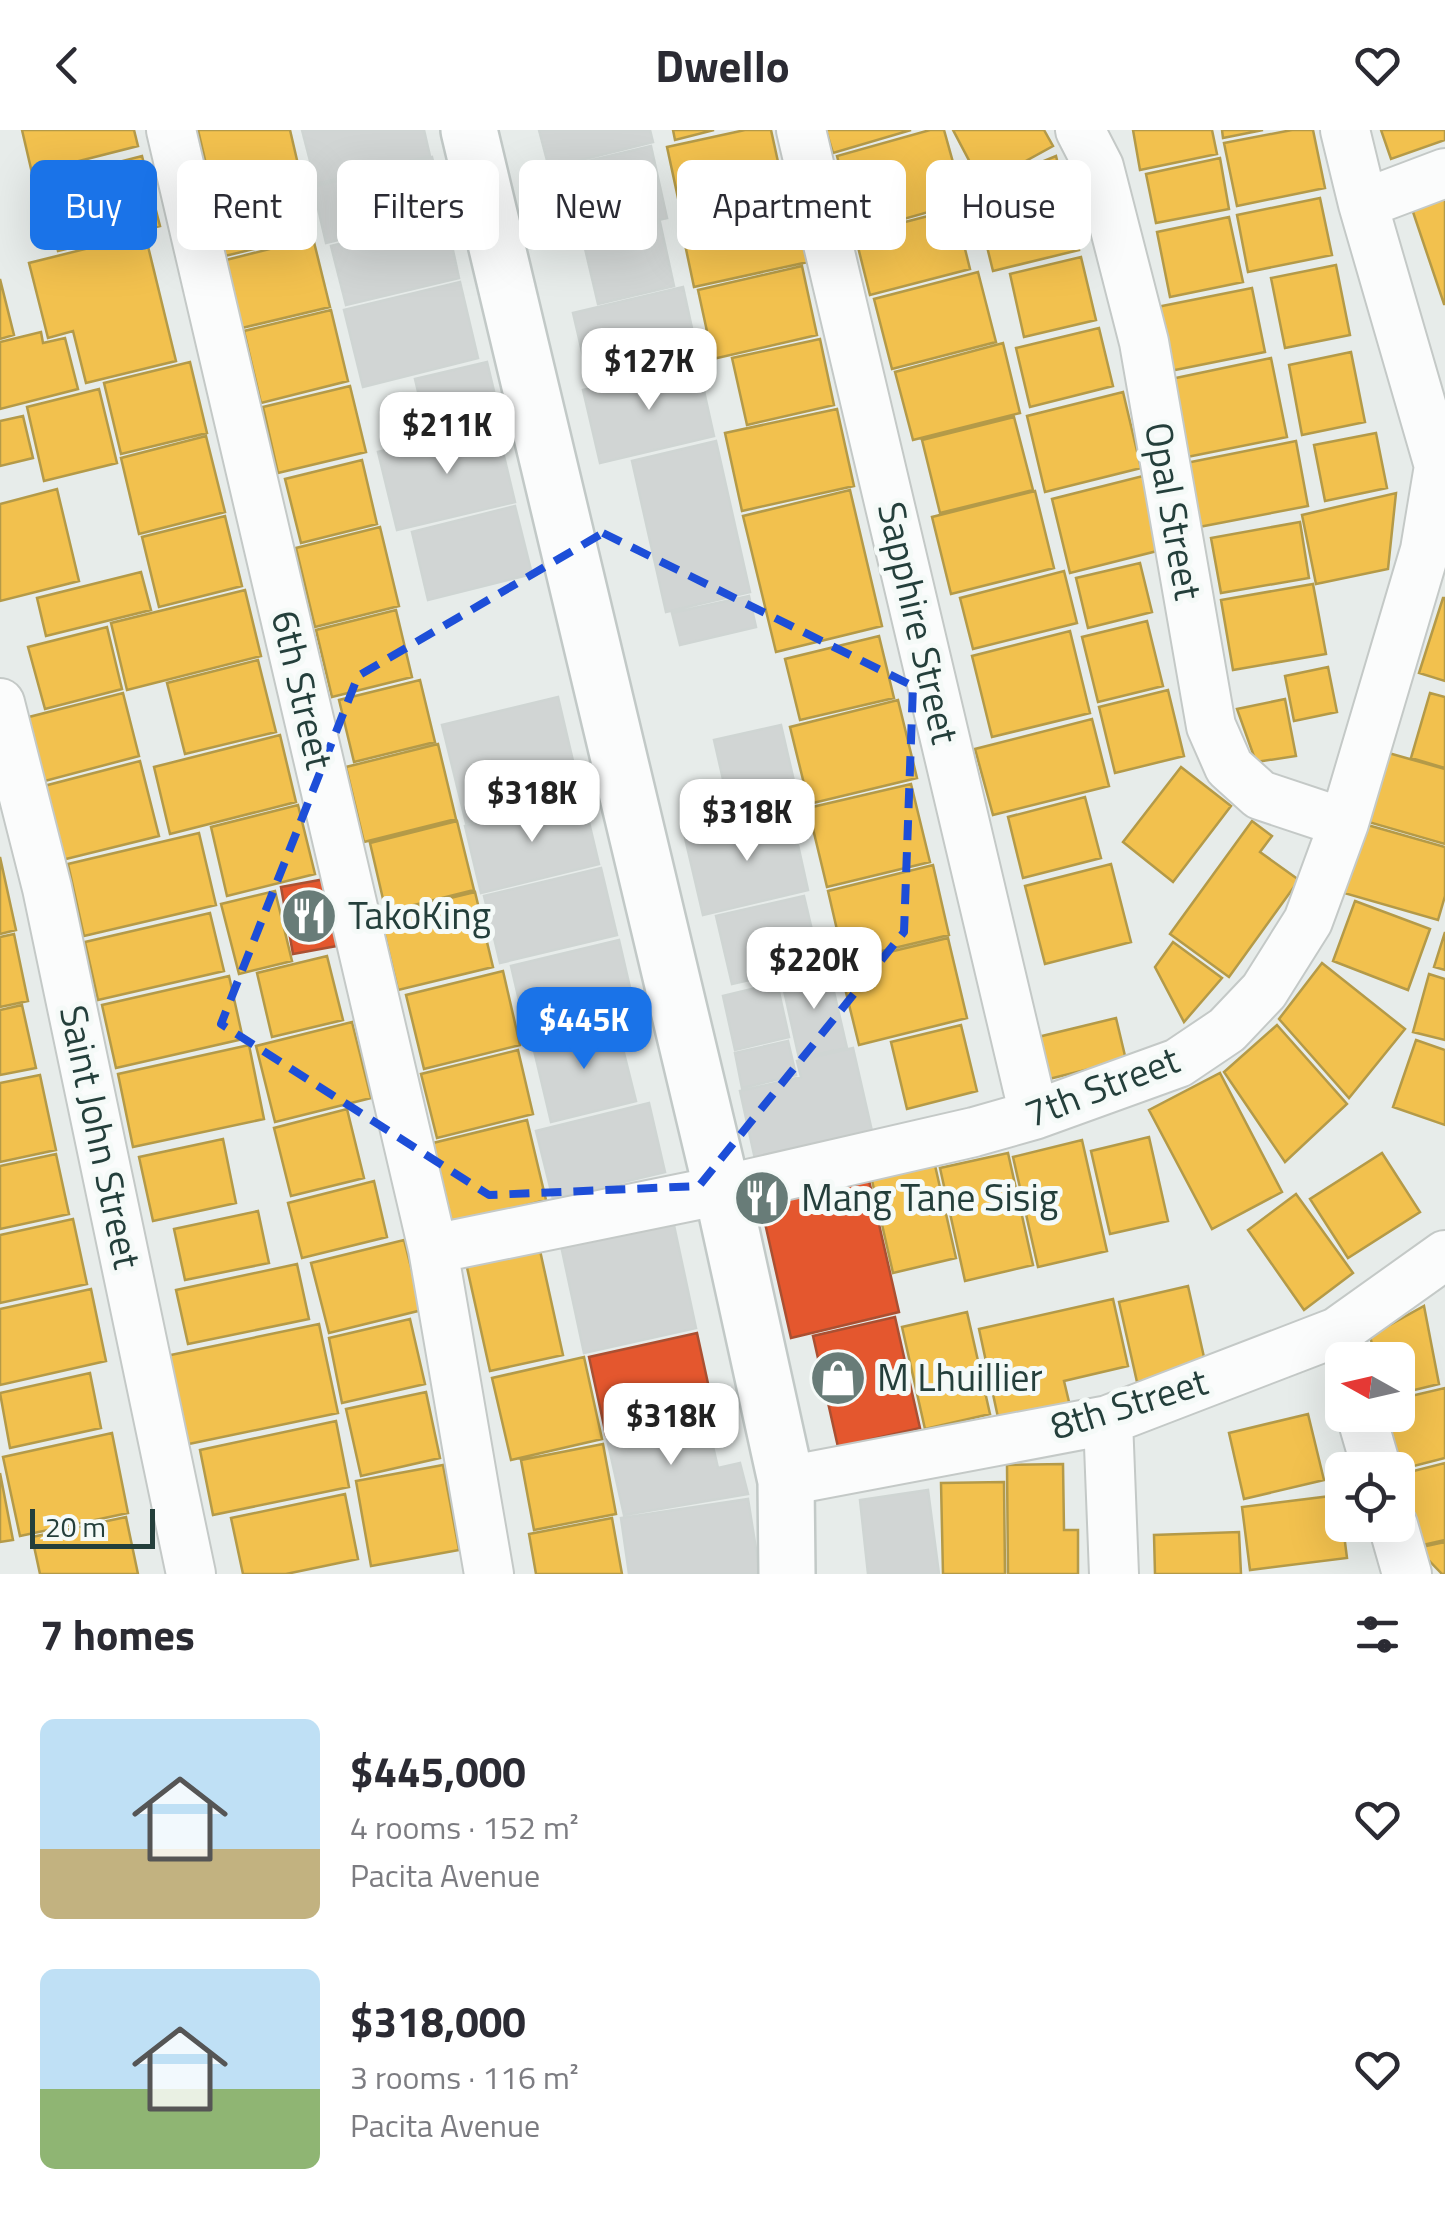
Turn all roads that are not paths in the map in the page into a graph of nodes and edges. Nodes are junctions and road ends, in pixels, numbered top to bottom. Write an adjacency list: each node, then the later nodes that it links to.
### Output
1 (171, 130): 13 (street, 6th Street)
2 (468, 130): 12 (main road)
3 (801, 130): 11 (street, Sapphire Street)
4 (1080, 130): 10 (street, Opal Street)
5 (1345, 130): 7 (street)
6 (1445, 173): 7 (street)
7 (1362, 204): 8 (street)
8 (1442, 464): 10 (street, 7th Street)
9 (0, 703): 20 (street, Saint John Street)
10 (1344, 824): 11 (street, 7th Street)
11 (1034, 1115): 12 (street, 7th Street)
12 (722, 1190): 13 (street, 7th Street); 18 (main road)
13 (434, 1250): 21 (street, 6th Street)
14 (1445, 1255): 15 (street, 8th Street)
15 (1346, 1342)
16 (1325, 1351): 17 (street, 8th Street)
17 (1108, 1420): 18 (street, 8th Street); 23 (street)
18 (786, 1481): 22 (main road)
19 (1397, 1542): 24 (street)
20 (191, 1574)
21 (490, 1574)
22 (787, 1574)
23 (1114, 1574)
24 (1407, 1574)

